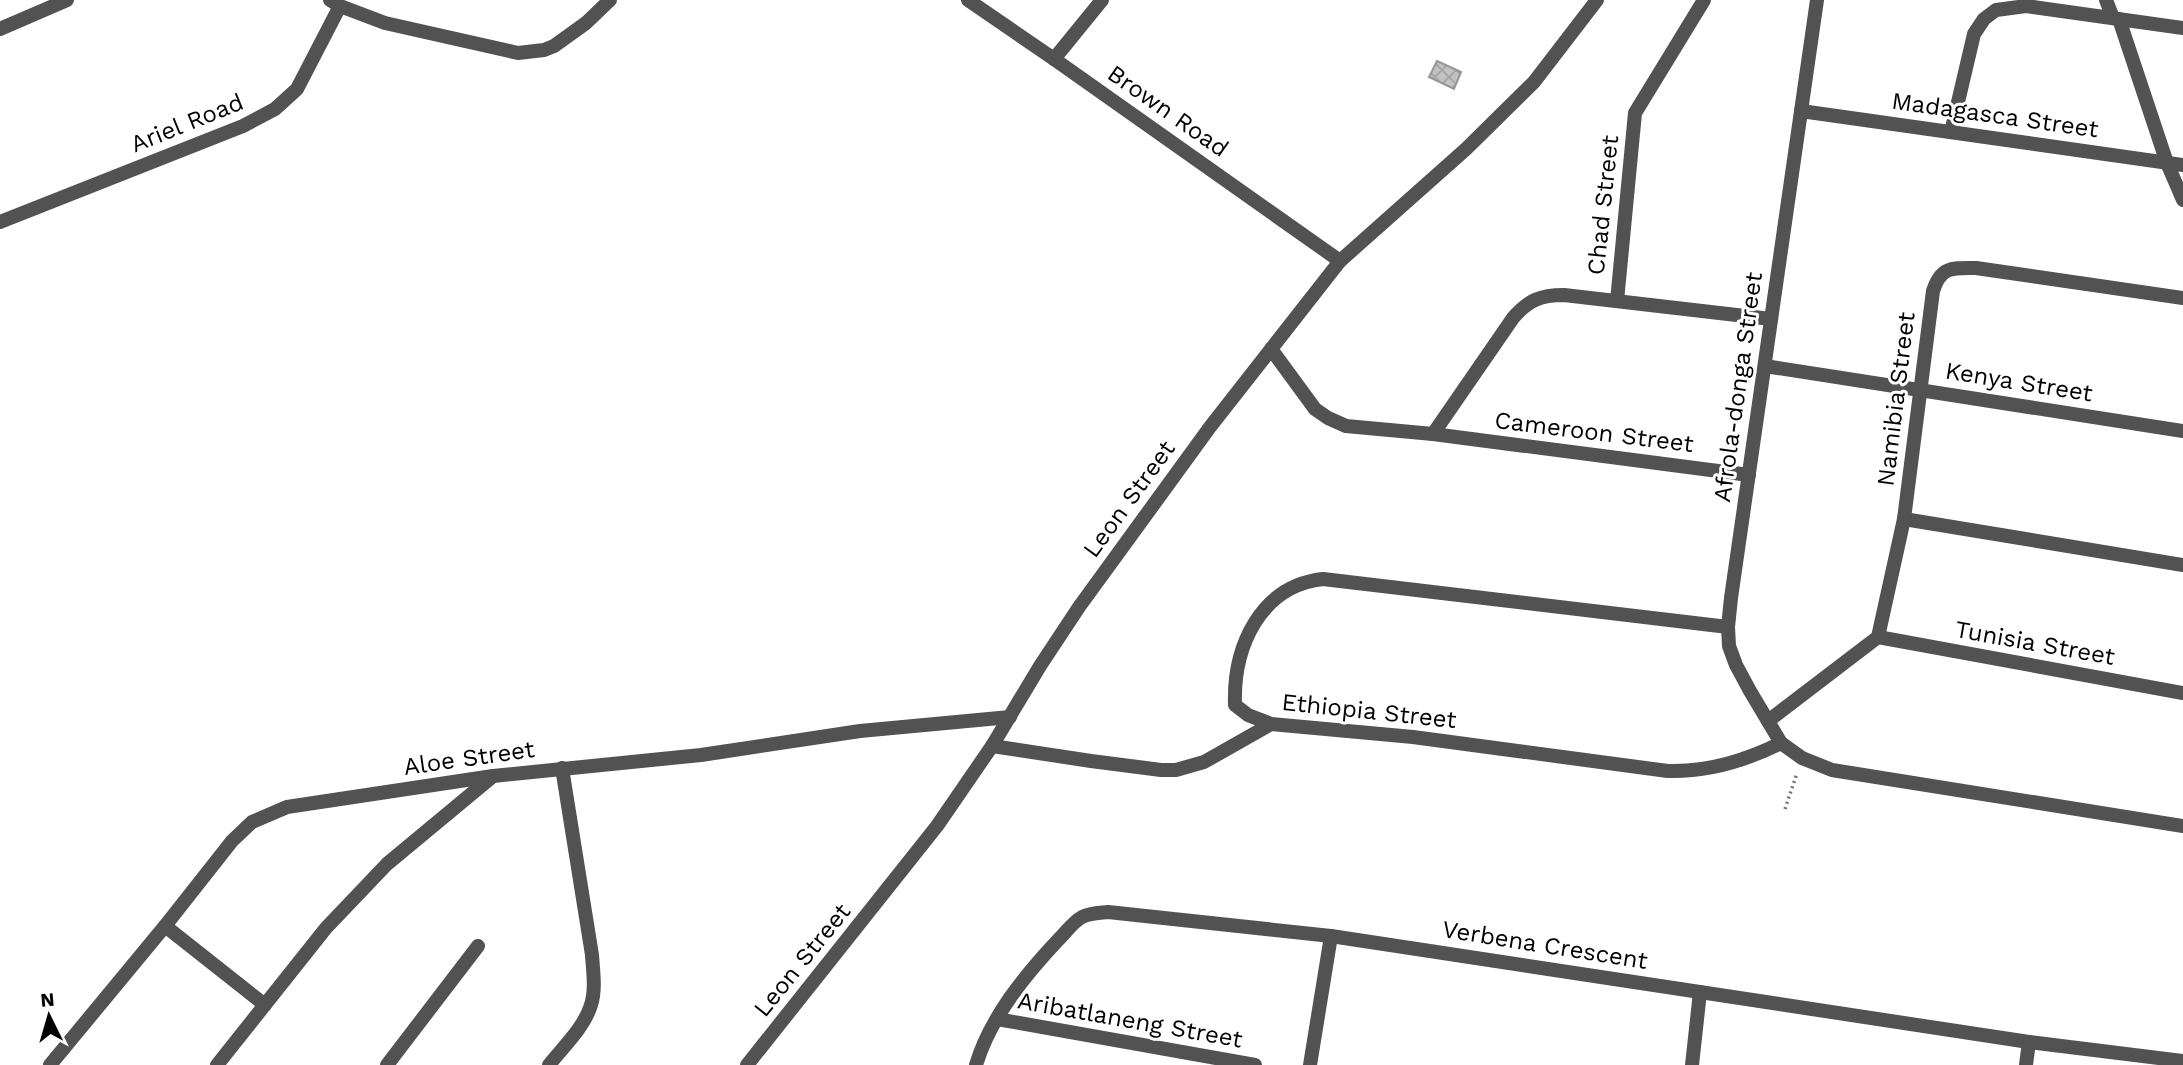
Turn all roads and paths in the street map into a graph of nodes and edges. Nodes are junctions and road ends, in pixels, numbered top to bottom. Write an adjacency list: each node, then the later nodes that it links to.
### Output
1 (67, 0): 12 (street)
2 (610, 0): 9 (street)
3 (968, 0): 13 (street, Brown Road)
4 (1102, 0): 13 (street)
5 (1597, 0): 20 (street, Leon Street)
6 (1704, 0): 22 (street, Chad Street)
7 (1817, 0): 14 (street, Afrola-donga Street)
8 (2106, 0): 10 (street)
9 (335, 3): 19 (street, Ariel Road)
10 (2116, 19): 11 (street); 15 (street); 16 (street)
11 (2183, 28)
12 (0, 29)
13 (1054, 59): 20 (street, Brown Road)
14 (1801, 111): 15 (street, Madagasca Street); 23 (street, Afrola-donga Street)
15 (1951, 132): 16 (street, Madagasca Street)
16 (2166, 163): 17 (street, Madagasca Street); 18 (street)
17 (2183, 165)
18 (2183, 200)
19 (0, 222)
20 (1340, 261): 24 (street, Leon Street)
21 (2183, 298): 26 (street, Namibia Street)
22 (1617, 301): 23 (street, Cameroon Street); 28 (street, Cameroon Street)
23 (1772, 319): 25 (street, Afrola-donga Street)
24 (1271, 349): 28 (street, Cameroon Street); 35 (street, Leon Street)
25 (1765, 366): 26 (street, Kenya Street); 29 (street, Afrola-donga Street)
26 (1920, 390): 27 (street, Kenya Street); 30 (street, Namibia Street)
27 (2183, 430)
28 (1433, 434): 29 (street, Cameroon Street)
29 (1749, 475): 32 (street, Afrola-donga Street)
30 (1903, 519): 31 (street); 33 (street, Namibia Street)
31 (2183, 565)
32 (1728, 627): 36 (street, Afrola-donga Street); 37 (street, Ethiopia Street)
33 (1878, 637): 34 (street, Tunisia Street); 36 (street)
34 (2183, 693)
35 (1010, 717): 39 (street, Leon Street); 41 (street, Aloe Street)
36 (1768, 721): 38 (street, Afrola-donga Street)
37 (1271, 724): 38 (street, Ethiopia Street); 39 (street)
38 (1781, 743): 40 (street, Afrola-donga Street)
39 (992, 746): 57 (street, Leon Street)
40 (1802, 758): 43 (path); 44 (street, Afrola-donga Street)
41 (562, 768): 42 (street, Aloe Street); 56 (street)
42 (493, 776): 45 (street, Aloe Street); 49 (street)
43 (1784, 809)
44 (2183, 826)
45 (165, 926): 49 (street); 54 (street, Aloe Street)
46 (1331, 936): 48 (street, Verbena Crescent); 50 (street, Verbena Crescent); 60 (street)
47 (478, 946): 53 (street)
48 (1700, 992): 51 (street, Verbena Crescent); 61 (street)
49 (265, 1005): 55 (street)
50 (997, 1019): 58 (street, Verbena Crescent); 59 (street, Aribatlaneng Street)
51 (2029, 1042): 52 (street, Verbena Crescent); 62 (street)
52 (2183, 1061)
53 (390, 1064)
54 (50, 1065)
55 (217, 1065)
56 (549, 1065)
57 (747, 1065)
58 (976, 1065)
59 (1255, 1065)
60 (1310, 1065)
61 (1692, 1065)
62 (2026, 1065)

